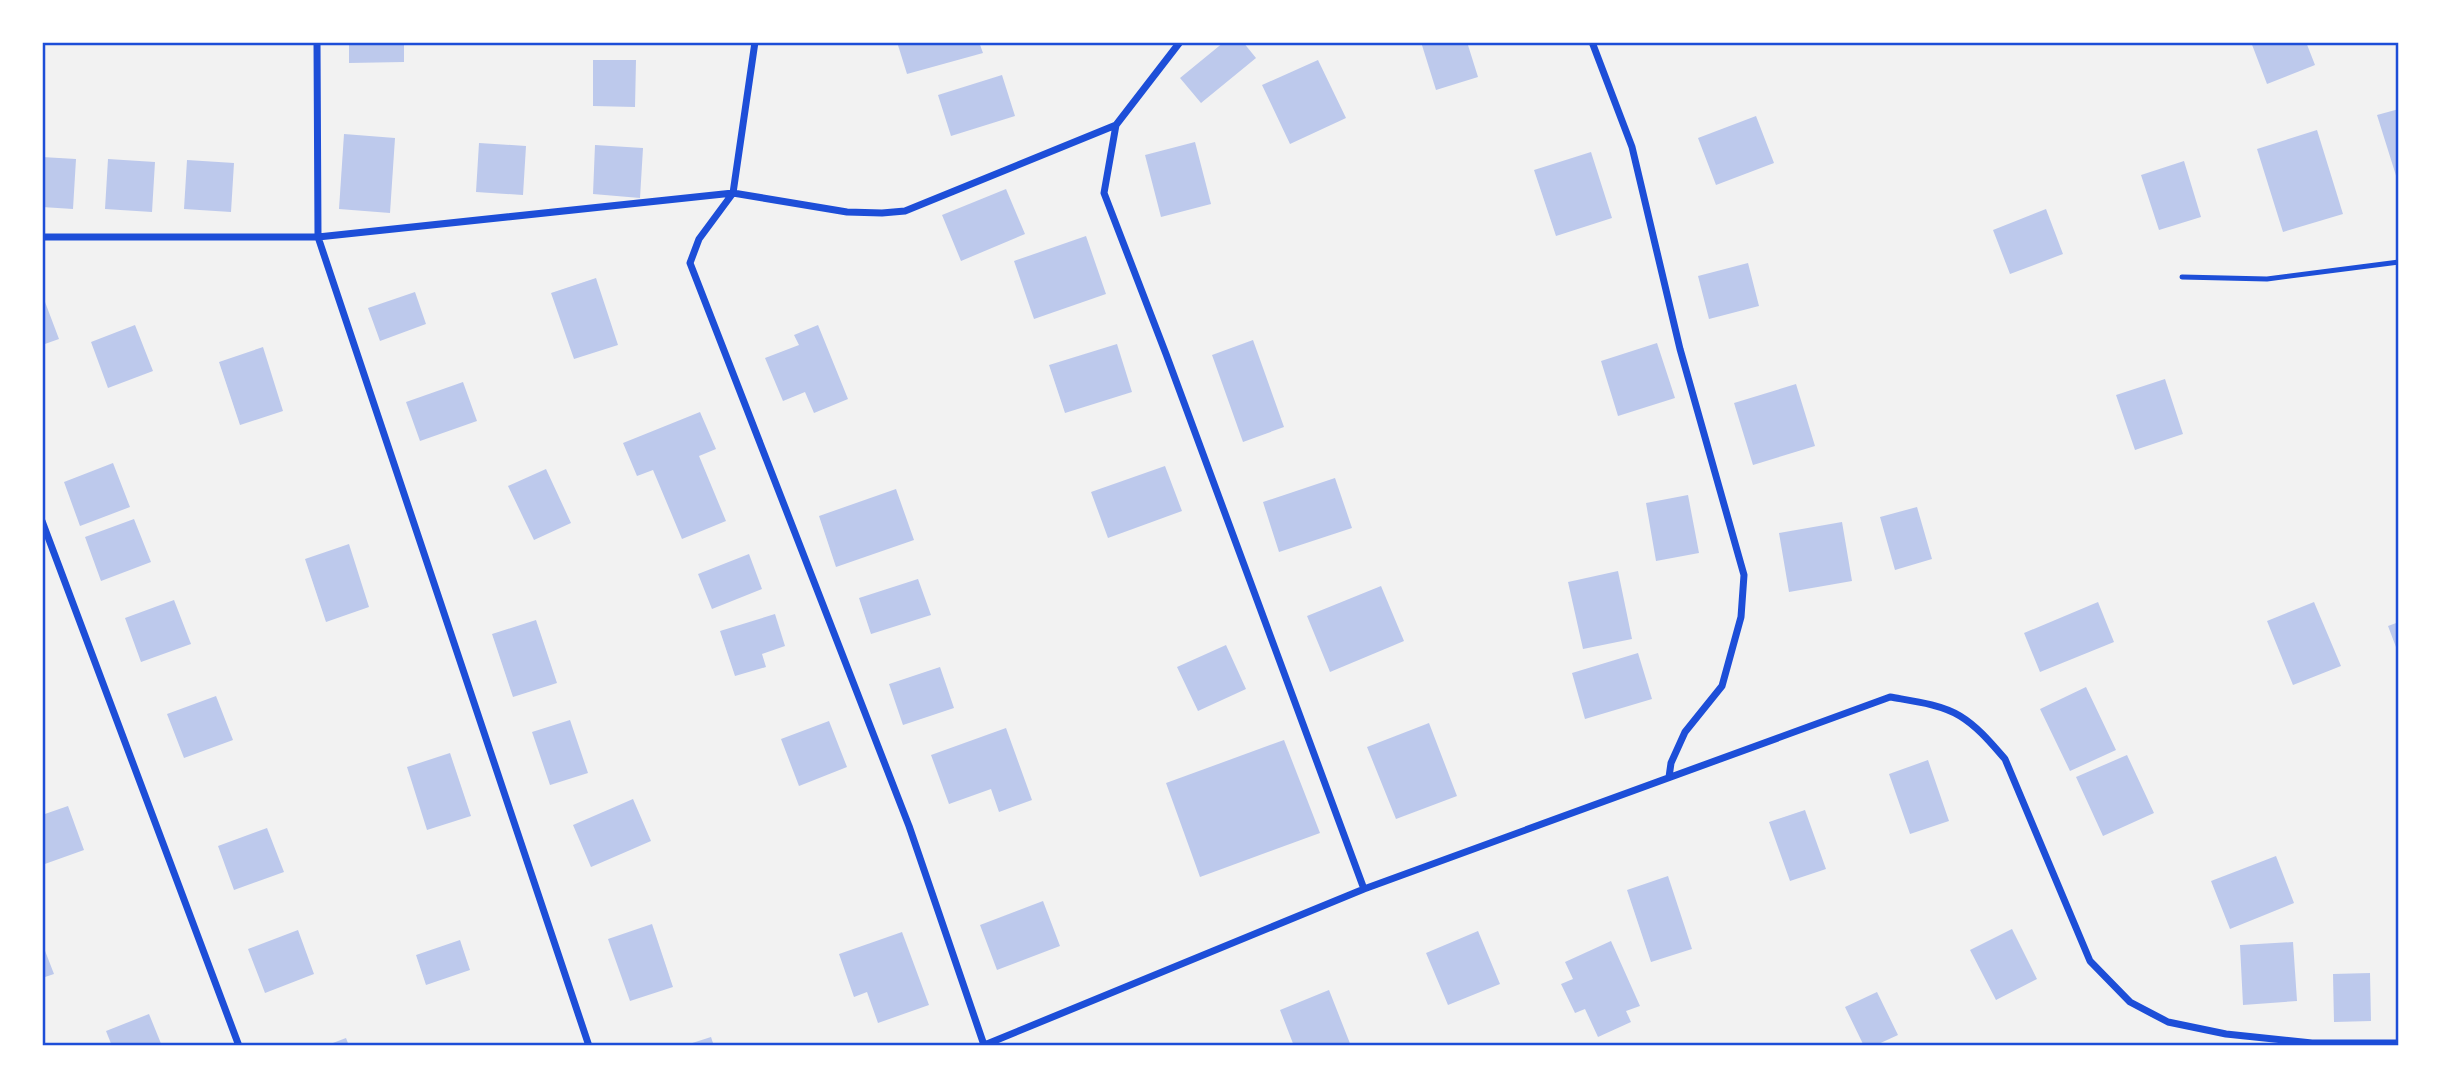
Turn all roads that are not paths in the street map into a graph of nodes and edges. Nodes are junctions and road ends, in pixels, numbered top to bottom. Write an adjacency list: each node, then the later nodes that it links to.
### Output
1 (317, 42): 8 (street)
2 (755, 42): 6 (street)
3 (1180, 42): 5 (street)
4 (1591, 42): 12 (street)
5 (1116, 125): 6 (street); 13 (street)
6 (733, 193): 8 (street); 17 (street)
7 (42, 237): 8 (street)
8 (318, 237): 16 (street)
9 (2399, 262): 10 (lane)
10 (2182, 277)
11 (42, 521): 15 (street)
12 (1669, 777): 13 (street); 14 (street)
13 (1364, 889): 17 (street)
14 (2399, 1043)
15 (239, 1046)
16 (589, 1046)
17 (983, 1046)

